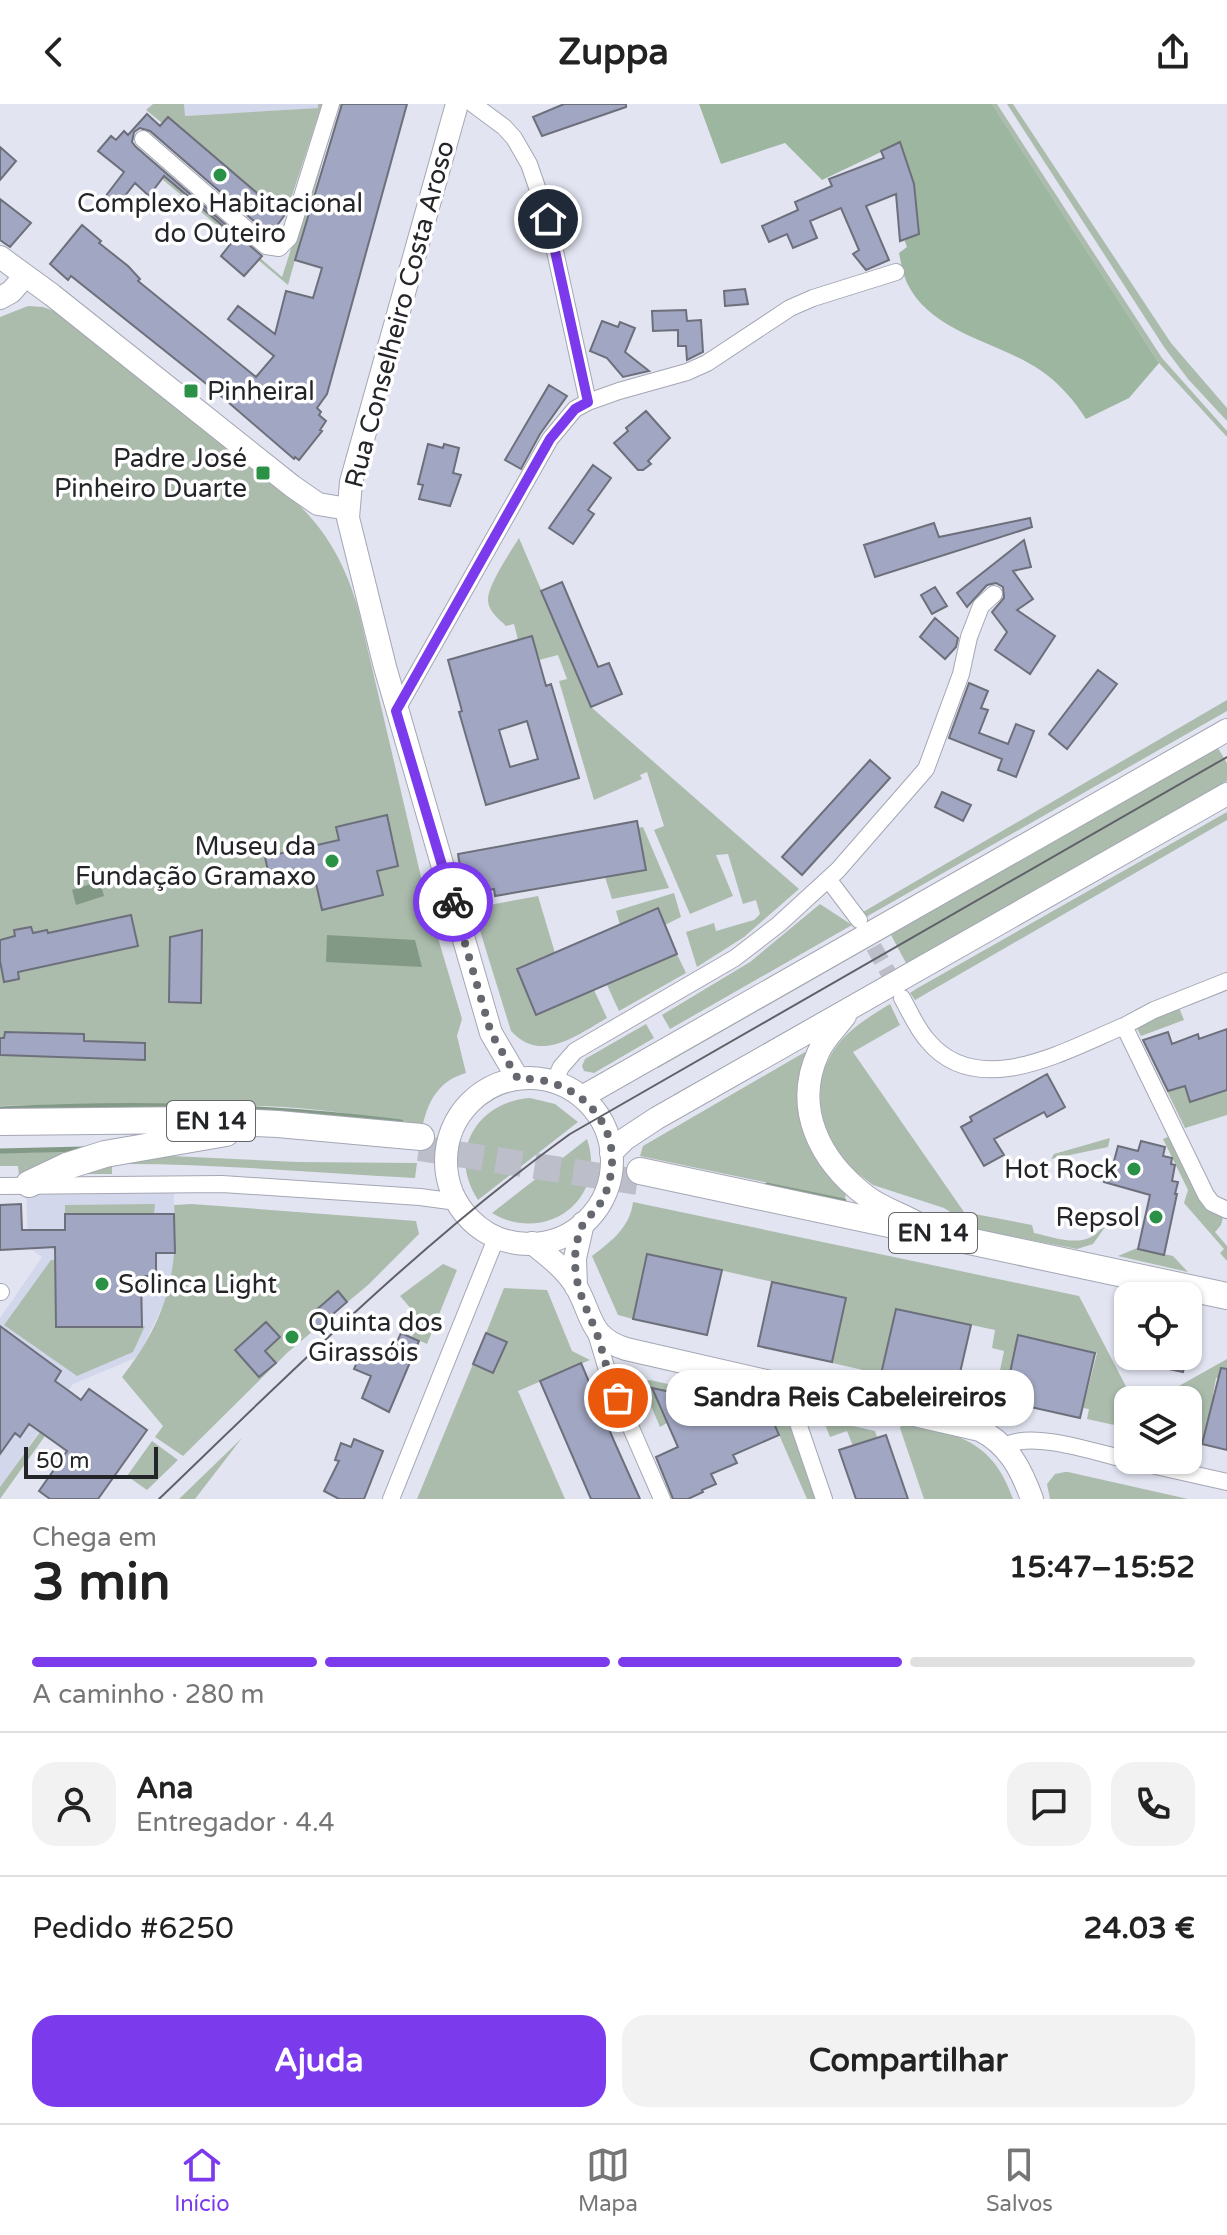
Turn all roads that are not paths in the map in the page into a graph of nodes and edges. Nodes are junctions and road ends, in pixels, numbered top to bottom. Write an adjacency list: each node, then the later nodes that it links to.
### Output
1 (331, 104): 4 (street)
2 (457, 104): 10 (main road, Rua Conselheiro Costa Aroso)
3 (473, 104): 9 (street)
4 (143, 139)
5 (0, 257): 7 (main road)
6 (896, 272): 9 (street)
7 (25, 276): 8 (main road); 10 (main road)
8 (0, 298)
9 (588, 402): 12 (street)
10 (348, 509): 12 (main road, Rua Conselheiro Costa Aroso)
11 (994, 594): 15 (street)
12 (396, 711): 21 (main road, Rua Conselheiro Costa Aroso)
13 (1227, 730): 25 (main road)
14 (1227, 794): 19 (main road)
15 (828, 879): 16 (street); 23 (street)
16 (859, 920)
17 (1227, 981): 20 (street)
18 (902, 998): 20 (street)
19 (851, 1008): 29 (main road); 35 (main road)
20 (1124, 1026): 33 (street)
21 (491, 1033): 22 (main road, Rua Conselheiro Costa Aroso); 24 (main road, Rua Conselheiro Costa Aroso)
22 (518, 1079): 23 (main road); 24 (main road)
23 (554, 1082): 25 (main road)
24 (492, 1087): 32 (main road)
25 (582, 1097): 29 (main road)
26 (0, 1122): 28 (highway, EN 14)
27 (0, 1132): 28 (highway, EN 14)
28 (229, 1133): 30 (highway)
29 (611, 1153): 34 (main road)
30 (29, 1184): 31 (street); 32 (street)
31 (0, 1186)
32 (457, 1202): 36 (main road)
33 (1227, 1210)
34 (583, 1223): 37 (main road); 39 (main road)
35 (933, 1233): 38 (highway, EN 14); 40 (highway, EN 14)
36 (497, 1236): 37 (main road); 49 (street)
37 (532, 1243): 39 (main road)
38 (1116, 1282)
39 (576, 1287): 43 (main road)
40 (1227, 1296)
41 (1202, 1301): 42 (highway)
42 (1227, 1306)
43 (595, 1330): 44 (main road); 50 (street)
44 (785, 1385): 45 (main road); 51 (street)
45 (1004, 1446): 46 (street); 52 (main road)
46 (1114, 1457)
47 (1191, 1474): 48 (street)
48 (1227, 1482)
49 (391, 1499)
50 (662, 1499)
51 (824, 1499)
52 (1032, 1499)

